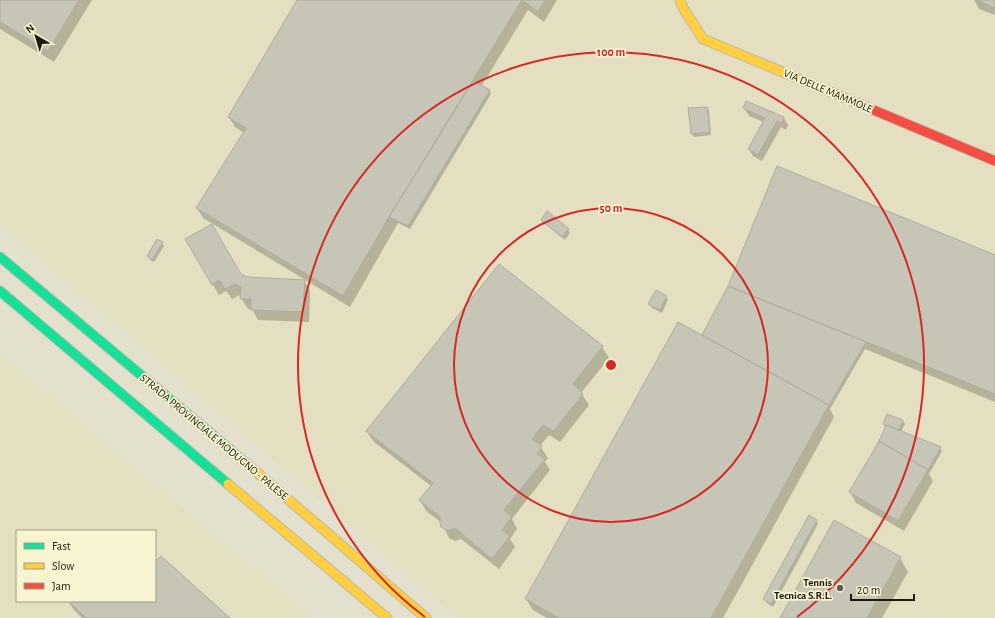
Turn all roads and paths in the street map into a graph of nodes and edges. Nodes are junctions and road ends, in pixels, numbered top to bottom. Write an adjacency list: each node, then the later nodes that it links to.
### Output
1 (680, 0): 2 (main road, VIA DELLE MAMMOLE)
2 (995, 161)
3 (0, 257): 6 (main road, STRADA PROVINCIALE MODUGNO - PALESE)
4 (0, 290): 5 (main road)
5 (387, 618)
6 (426, 618)

